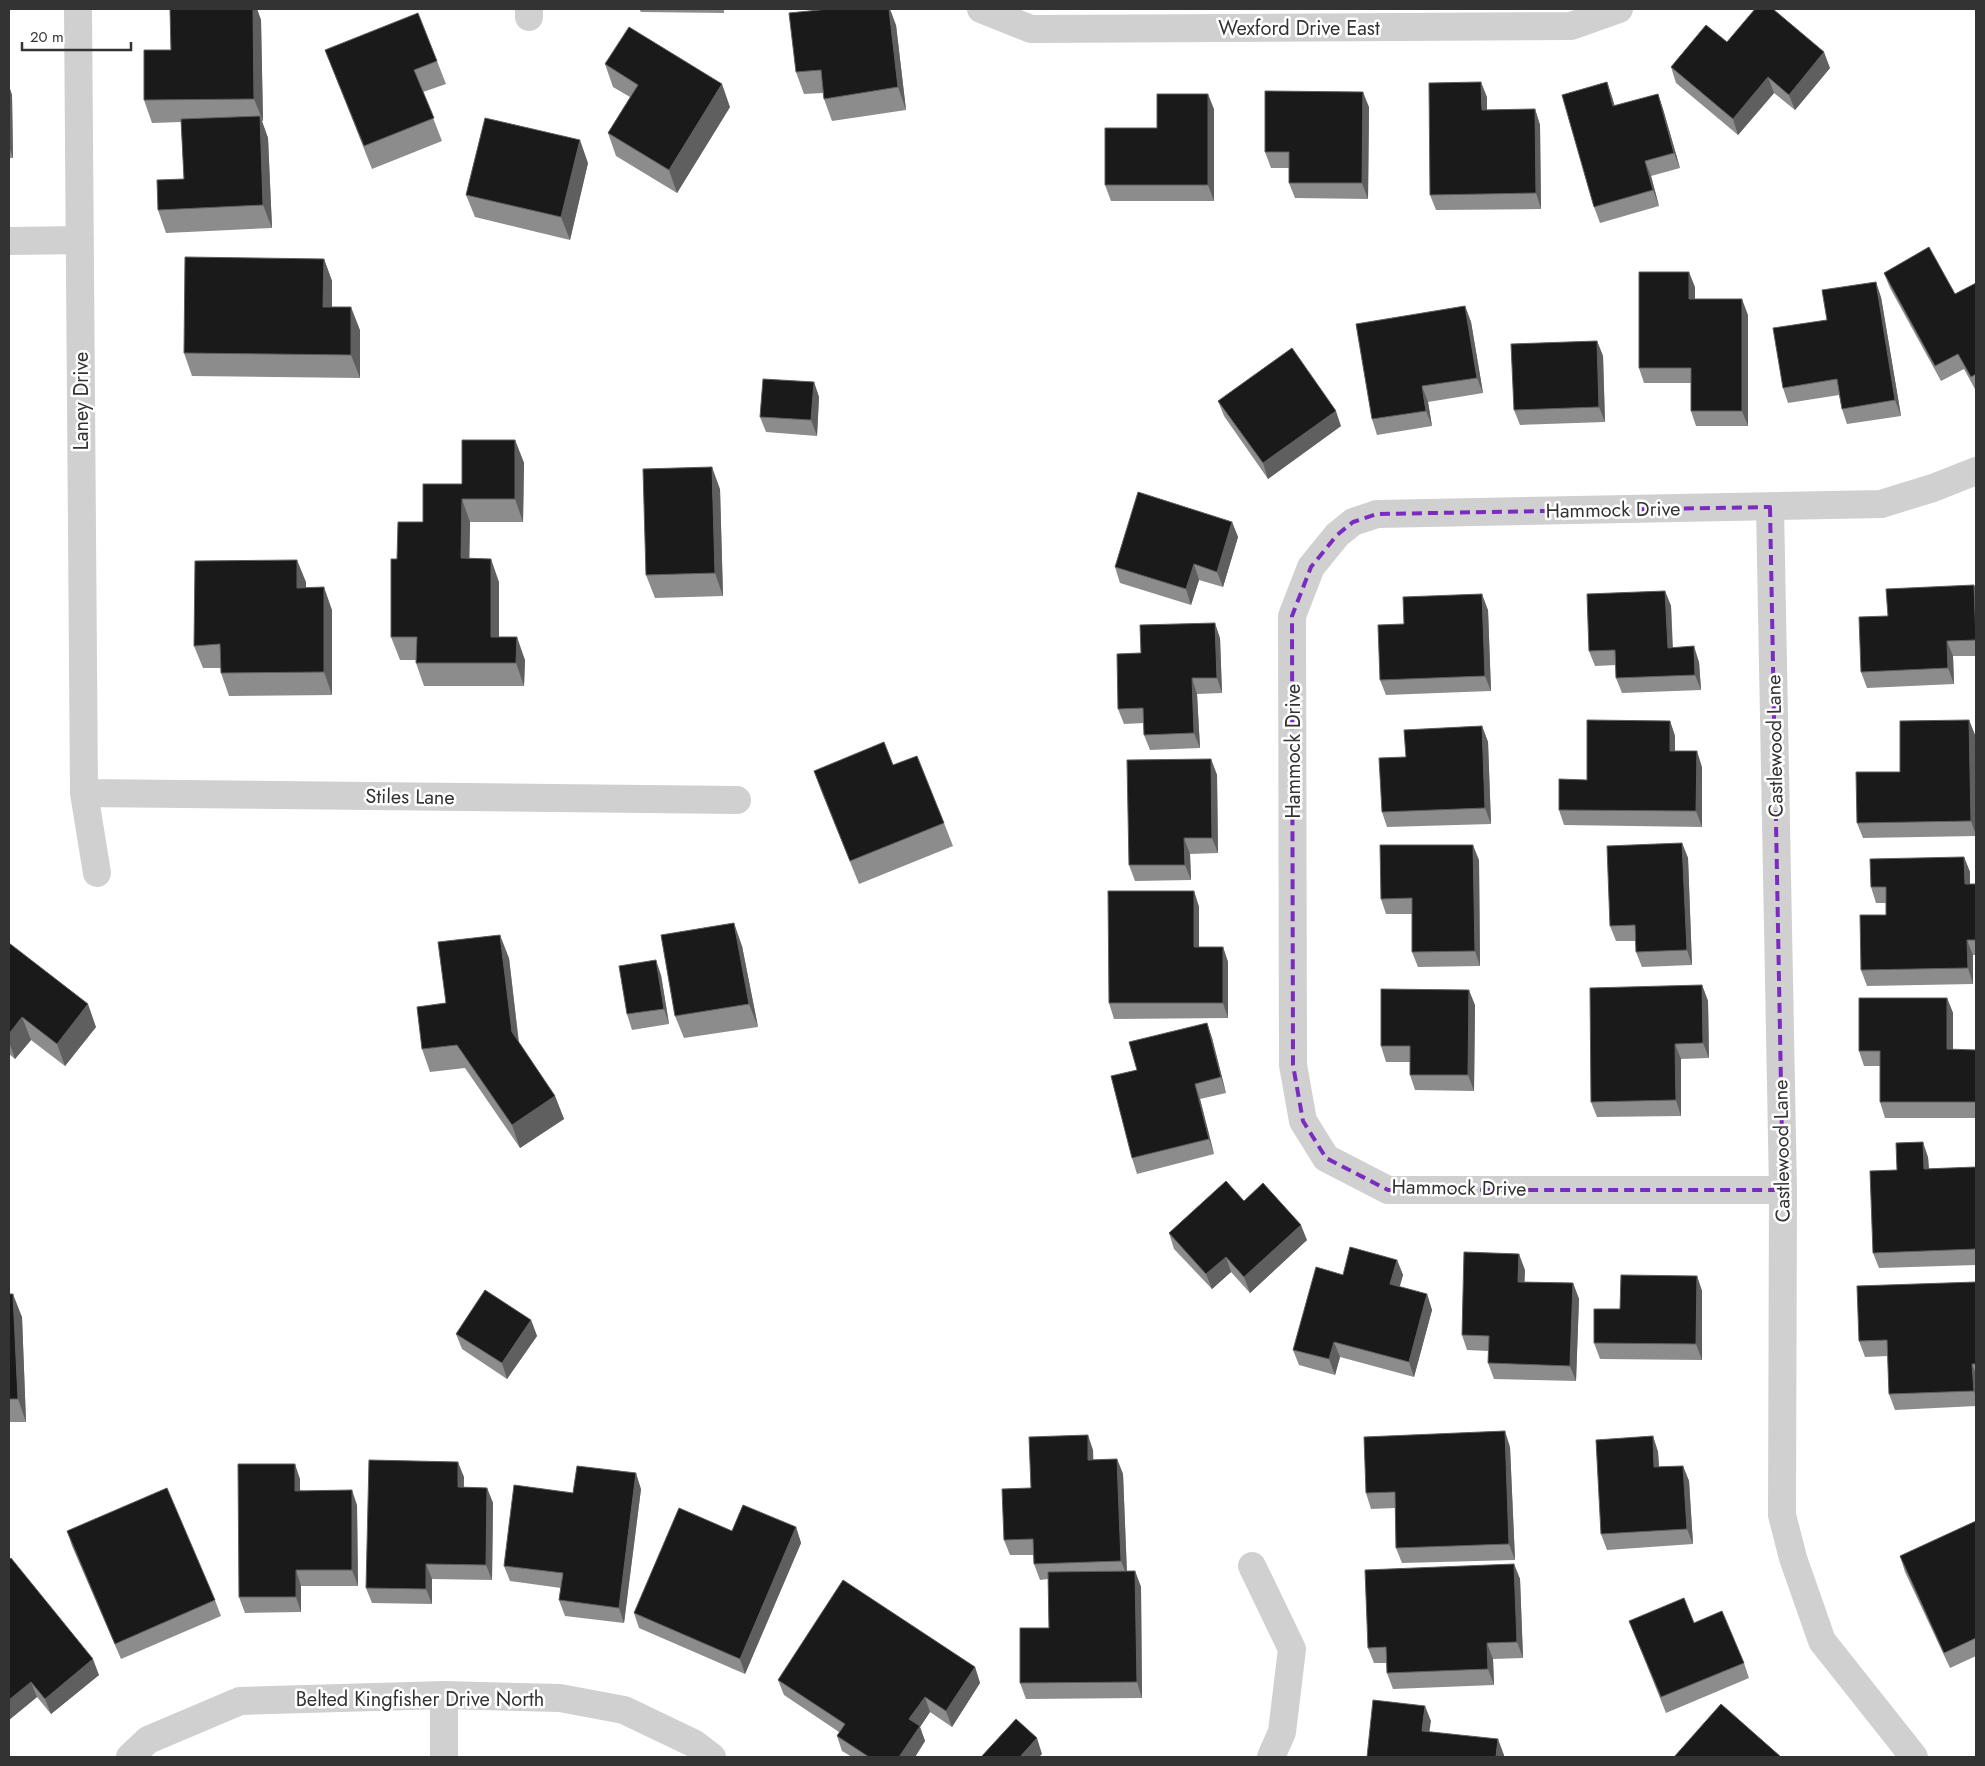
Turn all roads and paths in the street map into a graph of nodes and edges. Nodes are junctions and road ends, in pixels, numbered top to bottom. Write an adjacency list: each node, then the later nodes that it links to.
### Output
1 (78, 9): 4 (street, Laney Drive)
2 (981, 9): 3 (street, Wexford Drive East)
3 (1619, 9)
4 (80, 240): 5 (street); 8 (street, Laney Drive)
5 (9, 241)
6 (1976, 471): 7 (street, Hammock Drive)
7 (1770, 506): 11 (street, Castlewood Lane); 11 (street, Hammock Drive)
8 (84, 793): 9 (street, Stiles Lane); 10 (street, Laney Drive)
9 (737, 800)
10 (97, 873)
11 (1783, 1190): 18 (street, Castlewood Lane)
12 (1252, 1566): 17 (street)
13 (444, 1695): 14 (street, Belted Kingfisher Drive North); 15 (street); 16 (street, Belted Kingfisher Drive North)
14 (130, 1757)
15 (444, 1757)
16 (712, 1757)
17 (1272, 1757)
18 (1914, 1757)

